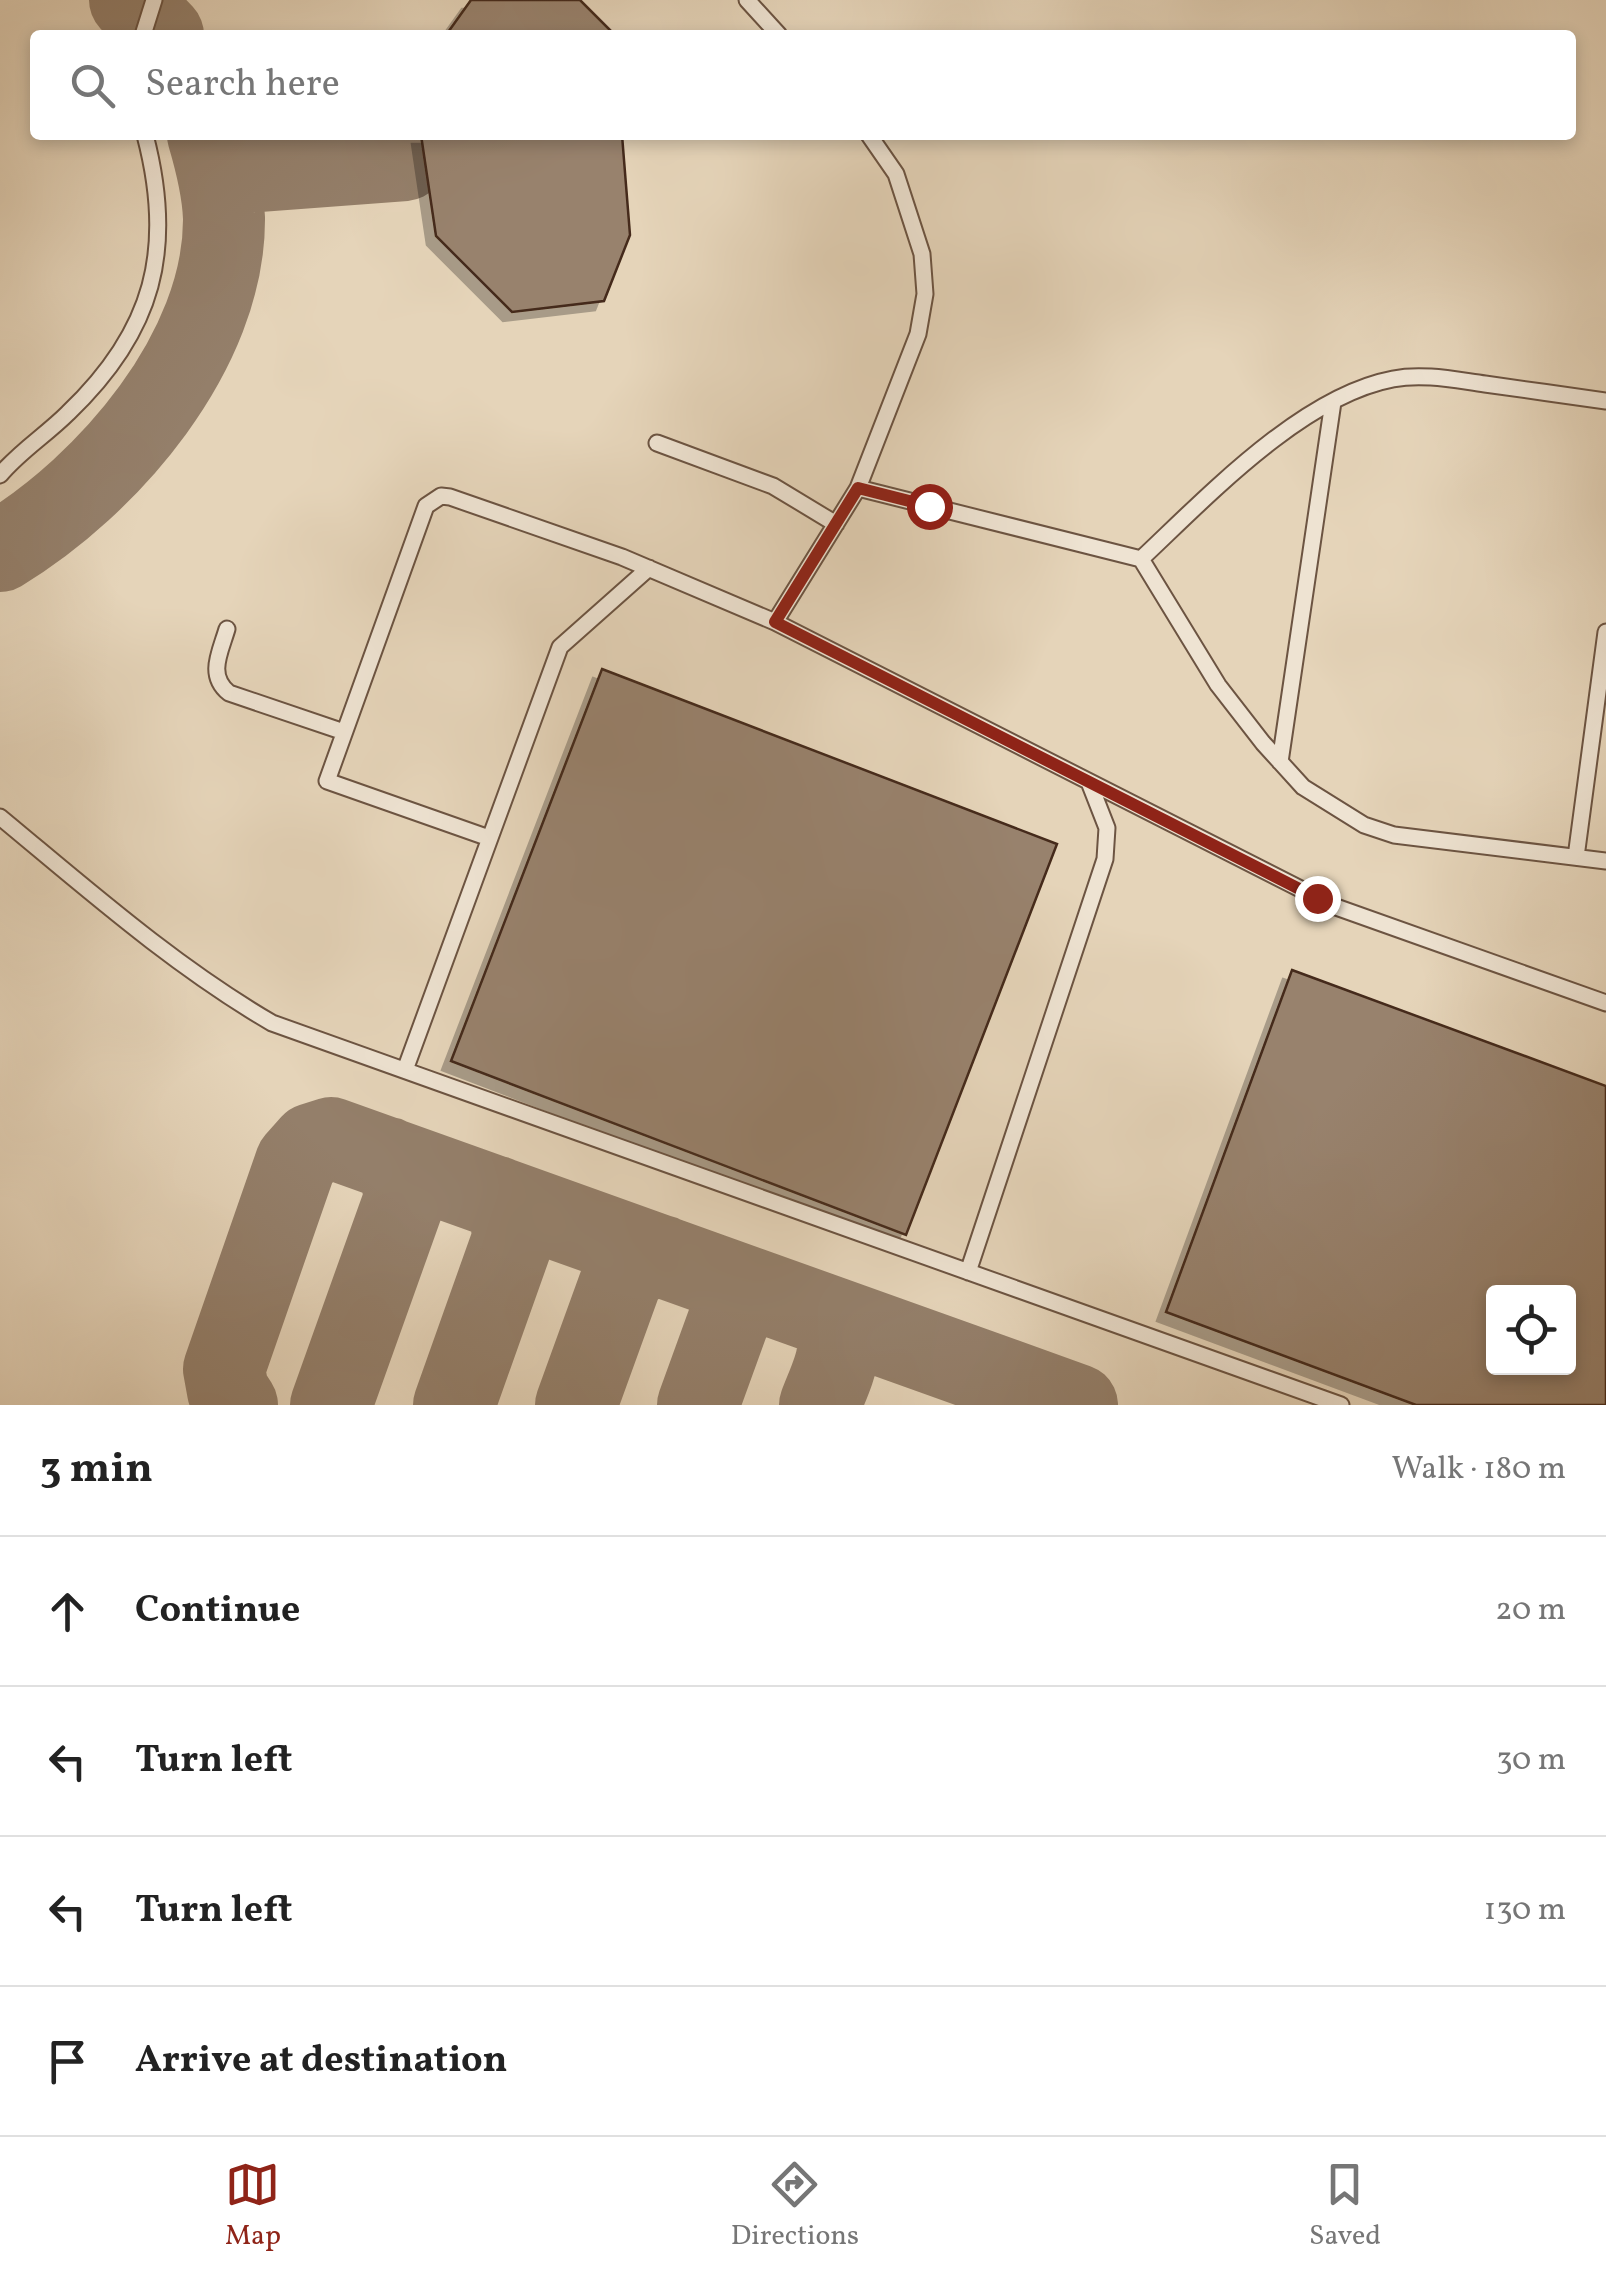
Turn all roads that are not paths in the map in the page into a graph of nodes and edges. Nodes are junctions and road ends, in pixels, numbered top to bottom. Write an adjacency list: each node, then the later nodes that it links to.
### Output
1 (154, 0): 3 (lane)
2 (747, 0): 4 (lane)
3 (145, 30)
4 (774, 30)
5 (146, 140): 10 (lane)
6 (873, 140): 11 (lane)
7 (1606, 400): 8 (lane)
8 (1334, 402): 13 (lane); 19 (lane)
9 (657, 444): 12 (lane)
10 (0, 475)
11 (858, 488): 12 (lane); 13 (lane)
12 (836, 524): 15 (lane)
13 (1141, 559): 19 (lane)
14 (649, 568): 15 (lane); 18 (lane); 22 (lane)
15 (775, 622): 20 (lane)
16 (227, 629): 18 (lane)
17 (1606, 632): 23 (lane)
18 (344, 732): 22 (lane)
19 (1280, 762): 23 (lane)
20 (1089, 782): 25 (lane); 27 (lane)
21 (0, 817): 26 (lane)
22 (489, 838): 26 (lane)
23 (1576, 858): 24 (lane)
24 (1606, 861)
25 (1606, 1004)
26 (405, 1070): 27 (lane)
27 (968, 1272): 28 (lane)
28 (1342, 1405)

